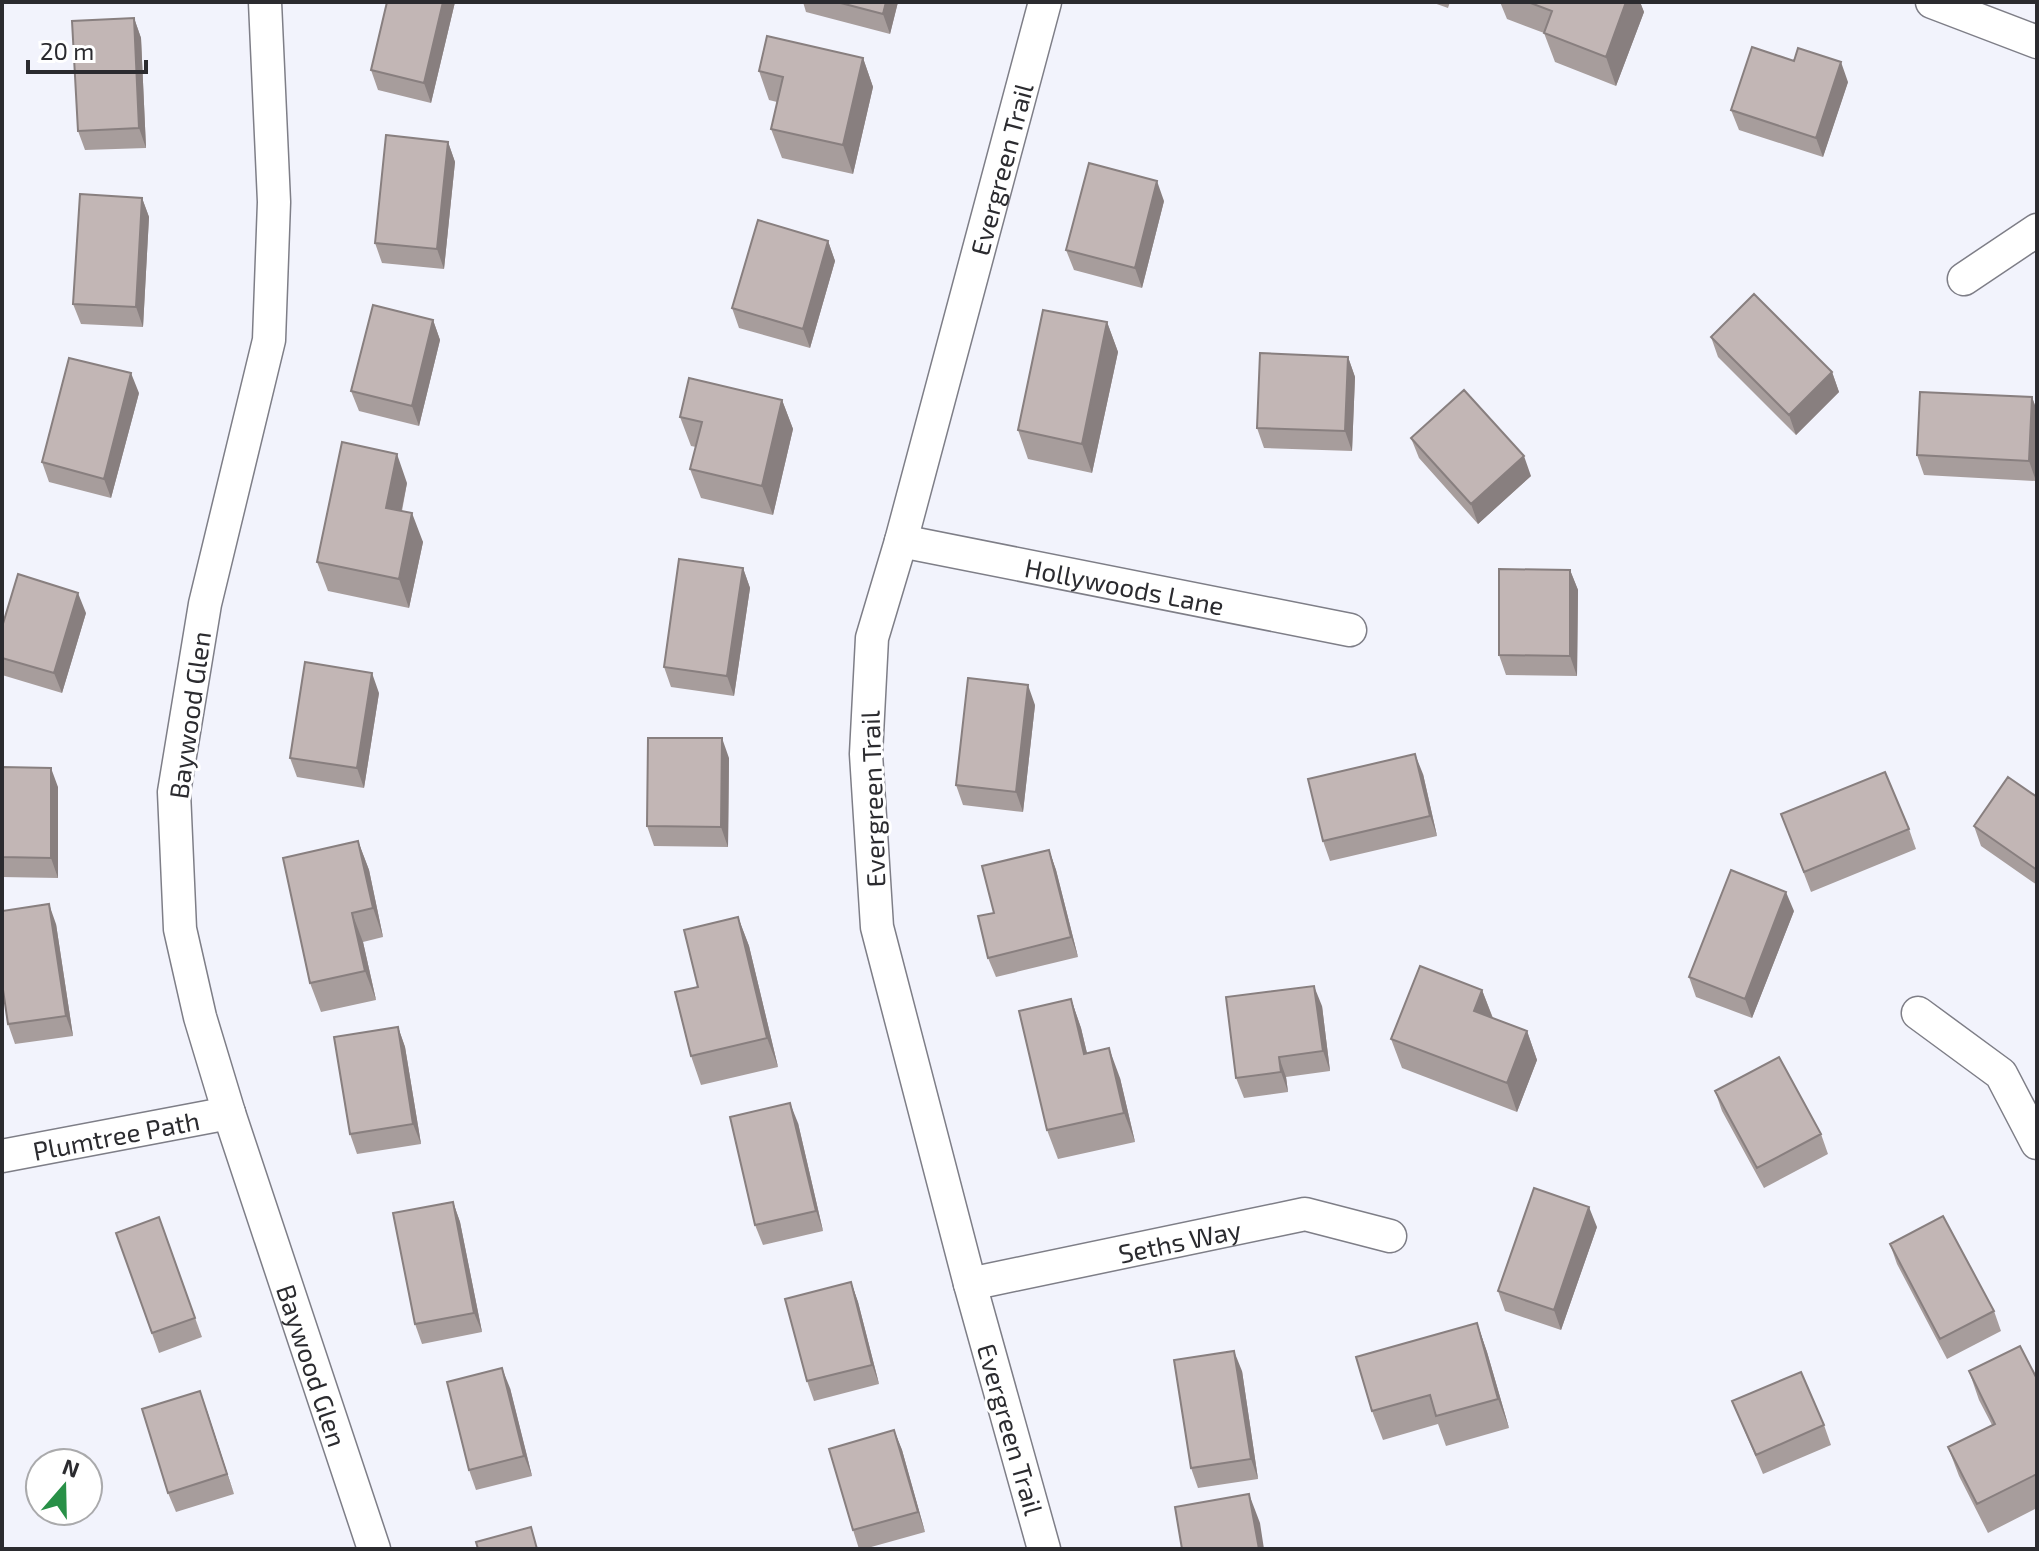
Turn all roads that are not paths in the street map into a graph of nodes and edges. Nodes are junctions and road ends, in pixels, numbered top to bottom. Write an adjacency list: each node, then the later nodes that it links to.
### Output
1 (265, 2): 10 (street, Baywood Glen)
2 (1045, 2): 7 (street, Evergreen Trail)
3 (1932, 2): 4 (street)
4 (2037, 42)
5 (2037, 230): 6 (street)
6 (1964, 279)
7 (901, 541): 8 (street, Hollywoods Lane); 14 (street, Evergreen Trail)
8 (1350, 630)
9 (1918, 1013): 11 (street)
10 (229, 1113): 12 (street, Plumtree Path); 15 (street, Baywood Glen)
11 (2037, 1143)
12 (2, 1156)
13 (1390, 1236): 14 (street, Seths Way)
14 (970, 1284): 16 (street, Evergreen Trail)
15 (374, 1549)
16 (1044, 1549)

